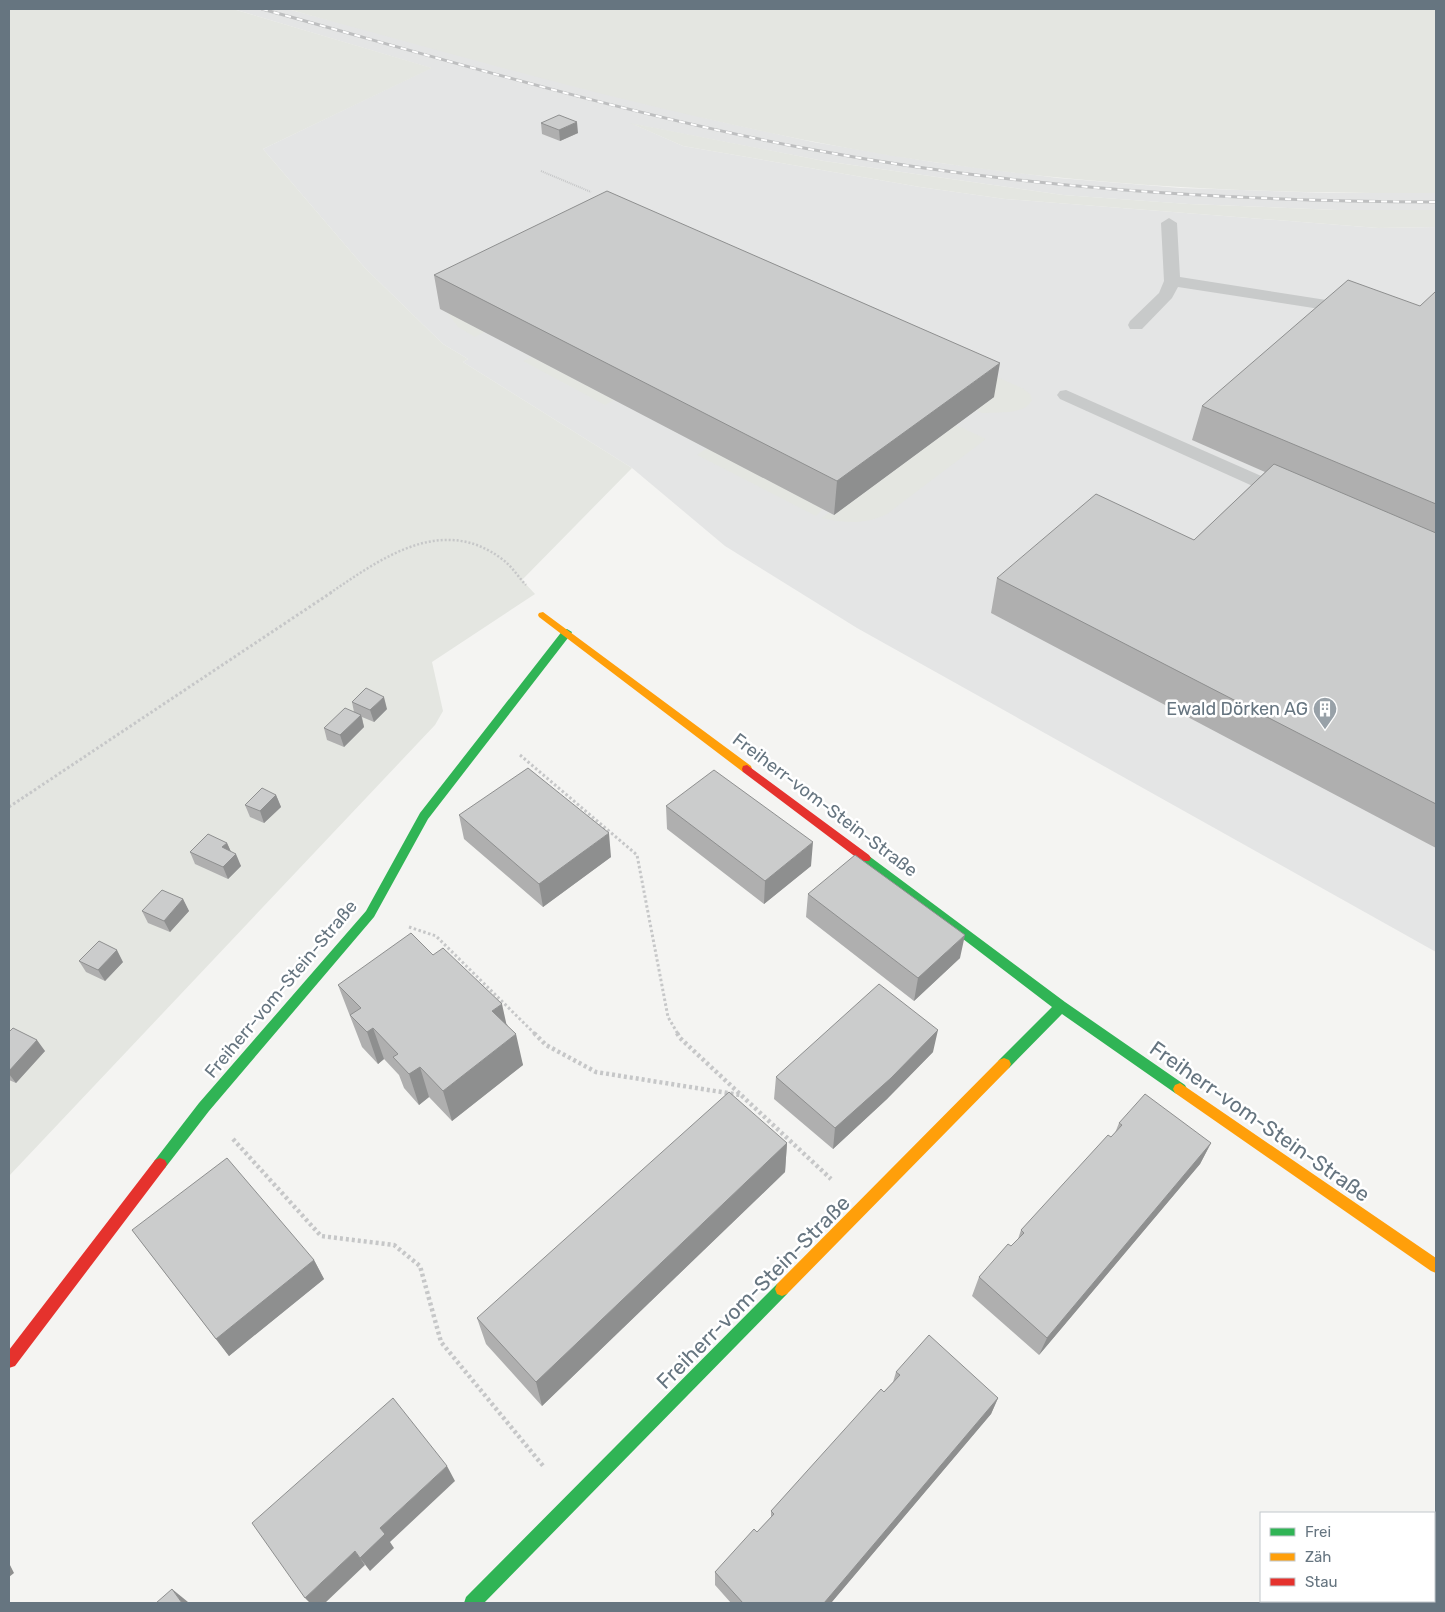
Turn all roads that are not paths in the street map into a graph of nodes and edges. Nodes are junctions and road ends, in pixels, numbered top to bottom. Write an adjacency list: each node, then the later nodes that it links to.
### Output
1 (1169, 223): 2 (lane)
2 (1172, 281): 3 (lane); 4 (lane)
3 (1368, 311)
4 (1136, 324)
5 (1066, 395): 6 (lane)
6 (1300, 501)
7 (543, 614): 8 (street, Freiherr-vom-Stein-Straße)
8 (567, 632): 9 (street, Freiherr-vom-Stein-Straße); 11 (street, Freiherr-vom-Stein-Straße)
9 (1062, 1006): 10 (street, Freiherr-vom-Stein-Straße); 12 (street, Freiherr-vom-Stein-Straße)
10 (1436, 1266)
11 (10, 1360)
12 (472, 1603)

